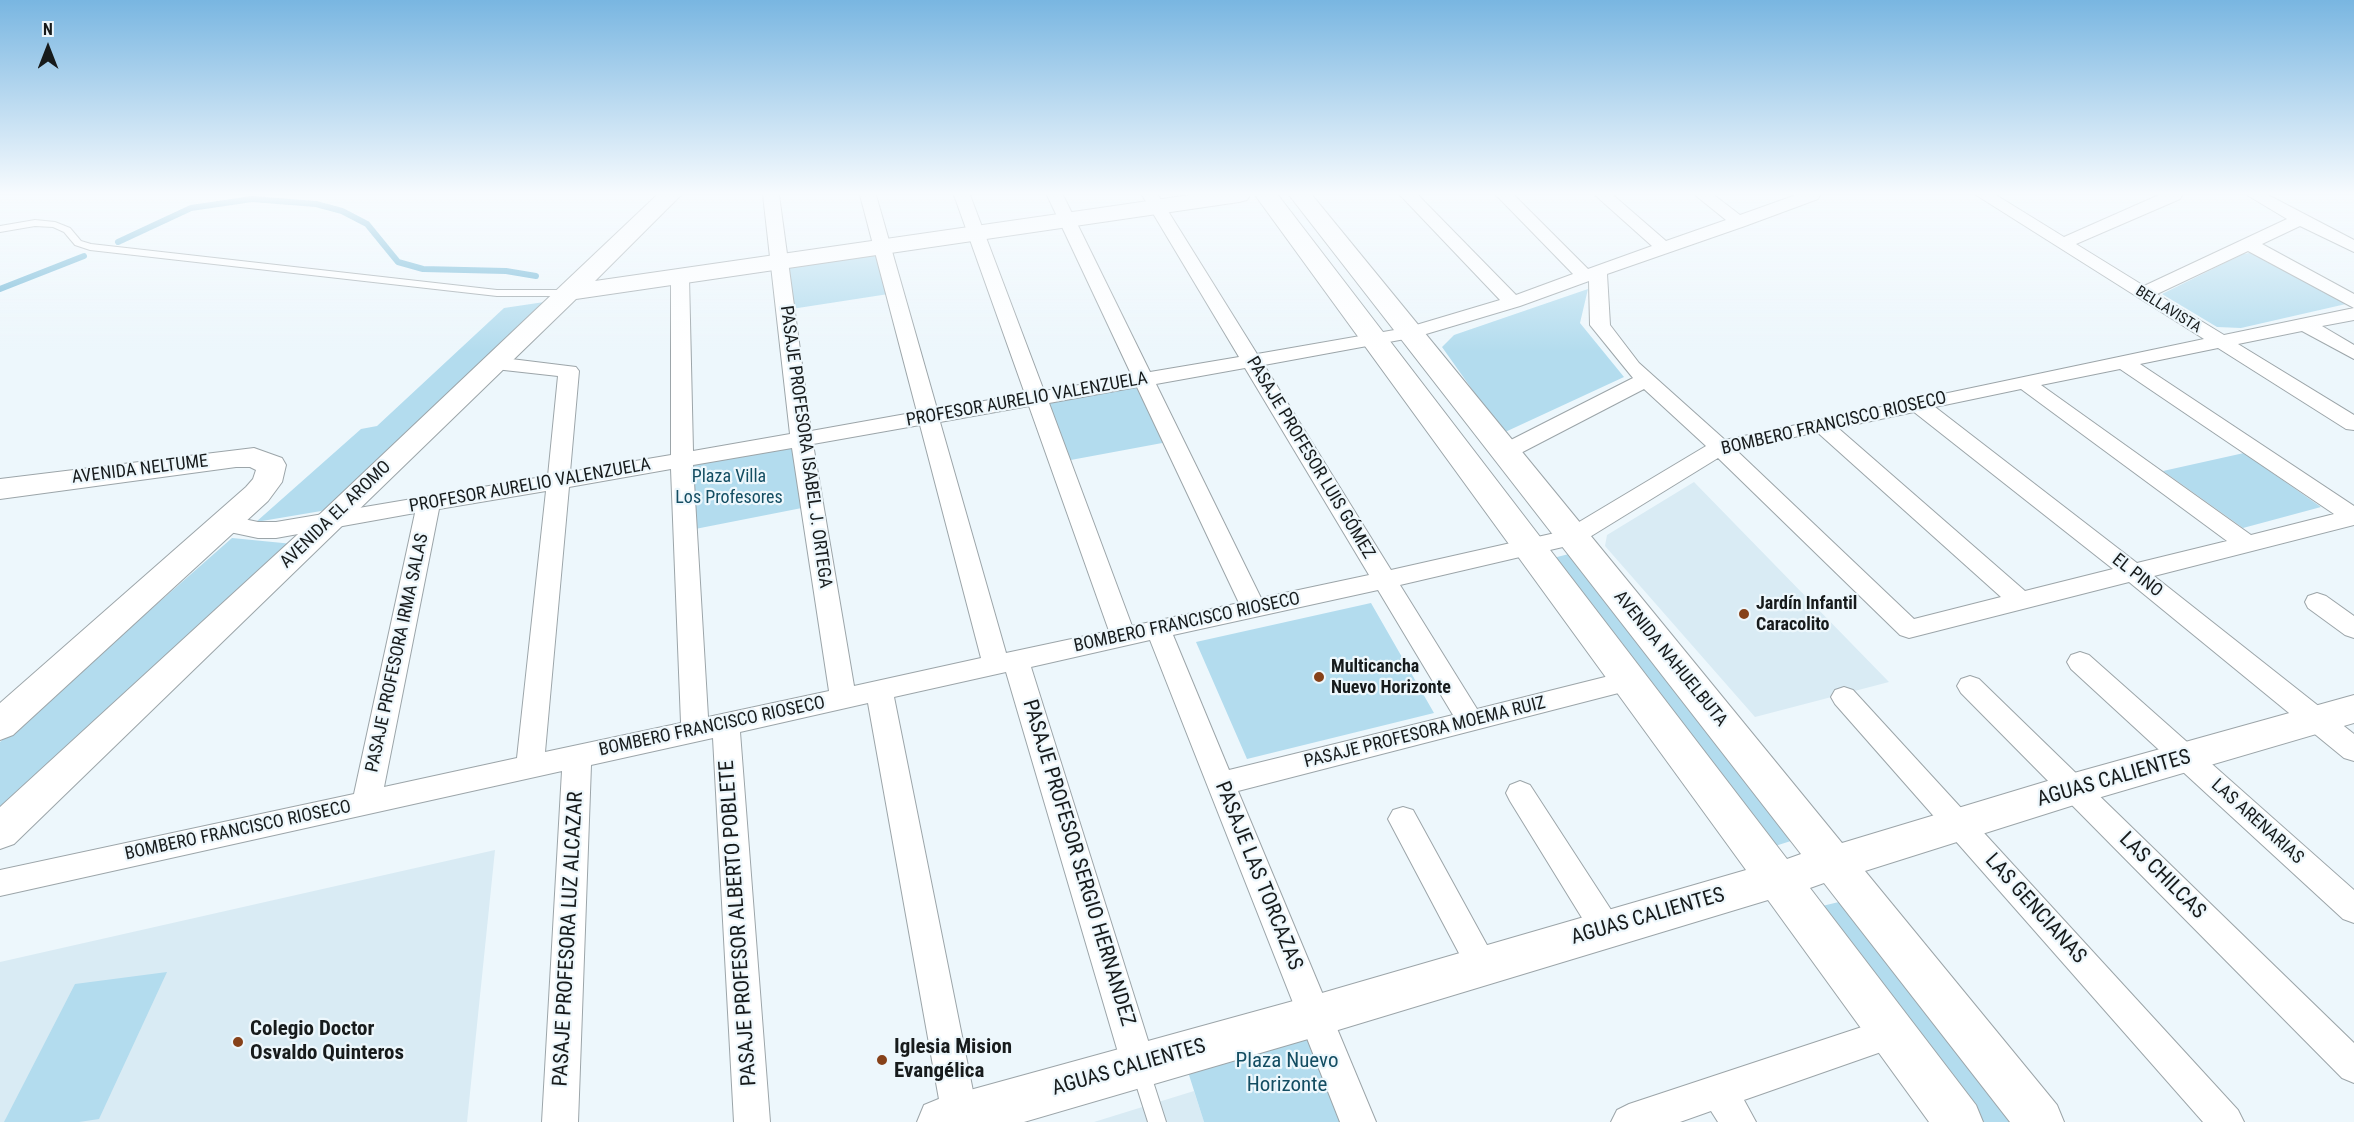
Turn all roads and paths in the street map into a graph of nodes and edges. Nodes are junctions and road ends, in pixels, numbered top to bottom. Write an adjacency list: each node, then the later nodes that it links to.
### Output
1 (88, 247): 21 (lane)
2 (616, 247): 21 (street, AVENIDA EL AROMO)
3 (777, 247): 18 (street, PASAJE PROFESORA ISABEL J. ORTEGA)
4 (880, 247): 18 (street)
5 (882, 247): 39 (street, PASAJE PROFESOR SERGIO HERNANDEZ)
6 (981, 247): 37 (street)
7 (1080, 247): 34 (street)
8 (1182, 247): 31 (street, PASAJE PROFESOR LUIS GÓMEZ)
9 (1305, 247): 28 (street)
10 (1341, 247): 27 (street, AVENIDA NAHUELBUTA)
11 (1459, 247): 23 (street)
12 (1562, 247): 19 (street)
13 (1669, 247): 17 (street, PROFESOR AURELIO VALENZUELA)
14 (2067, 247): 22 (street, BELLAVISTA)
15 (2242, 247): 22 (street)
16 (2255, 247): 24 (street)
17 (1665, 249): 19 (street, PROFESOR AURELIO VALENZUELA)
18 (779, 262): 20 (street); 42 (street, PASAJE PROFESORA ISABEL J. ORTEGA)
19 (1591, 273): 23 (street, PROFESOR AURELIO VALENZUELA); 35 (street)
20 (680, 277): 21 (street); 45 (street)
21 (568, 293): 33 (street, AVENIDA EL AROMO)
22 (2142, 294): 29 (street, BELLAVISTA)
23 (1513, 302): 27 (street, PROFESOR AURELIO VALENZUELA)
24 (2354, 302)
25 (2354, 314): 26 (street, BOMBERO FRANCISCO RIOSECO)
26 (2304, 324): 29 (street, BOMBERO FRANCISCO RIOSECO); 30 (street)
27 (1409, 333): 28 (street, PROFESOR AURELIO VALENZUELA); 44 (street, AVENIDA NAHUELBUTA)
28 (1374, 340): 31 (street, PROFESOR AURELIO VALENZUELA); 54 (street)
29 (2219, 342): 32 (street, BOMBERO FRANCISCO RIOSECO); 40 (street, BELLAVISTA)
30 (2354, 353)
31 (1251, 362): 34 (street, PROFESOR AURELIO VALENZUELA); 56 (street, PASAJE PROFESOR LUIS GÓMEZ)
32 (2123, 362): 36 (street, BOMBERO FRANCISCO RIOSECO); 49 (street)
33 (495, 363): 46 (street); 50 (street, AVENIDA EL AROMO)
34 (1144, 380): 37 (street, PROFESOR AURELIO VALENZUELA); 59 (street)
35 (1645, 380): 43 (street); 44 (street)
36 (2025, 382): 38 (street, BOMBERO FRANCISCO RIOSECO); 53 (street)
37 (1036, 399): 39 (street, PROFESOR AURELIO VALENZUELA); 62 (street)
38 (1919, 405): 41 (street, BOMBERO FRANCISCO RIOSECO); 55 (street, EL PINO)
39 (928, 417): 42 (street, PROFESOR AURELIO VALENZUELA); 64 (street, PASAJE PROFESOR SERGIO HERNANDEZ)
40 (2354, 424)
41 (1822, 425): 43 (street, BOMBERO FRANCISCO RIOSECO); 57 (street)
42 (801, 439): 45 (street, PROFESOR AURELIO VALENZUELA); 69 (street, PASAJE PROFESORA ISABEL J. ORTEGA)
43 (1721, 448): 52 (street, BOMBERO FRANCISCO RIOSECO); 57 (street)
44 (1505, 452): 52 (street, AVENIDA NAHUELBUTA)
45 (682, 460): 46 (street, PROFESOR AURELIO VALENZUELA); 74 (street)
46 (557, 482): 48 (street, PROFESOR AURELIO VALENZUELA); 78 (street)
47 (0, 489): 51 (street, AVENIDA NELTUME)
48 (429, 503): 50 (street, PROFESOR AURELIO VALENZUELA); 82 (street, PASAJE PROFESORA IRMA SALAS)
49 (2354, 517): 53 (street)
50 (332, 520): 51 (street, PROFESOR AURELIO VALENZUELA); 85 (street, AVENIDA EL AROMO)
51 (225, 523): 73 (street)
52 (1572, 537): 54 (street, BOMBERO FRANCISCO RIOSECO); 86 (street, AVENIDA NAHUELBUTA)
53 (2247, 544): 55 (street)
54 (1530, 548): 56 (street, BOMBERO FRANCISCO RIOSECO); 65 (street)
55 (2134, 573): 57 (street); 70 (street, EL PINO)
56 (1384, 580): 59 (street, BOMBERO FRANCISCO RIOSECO); 71 (street, PASAJE PROFESOR LUIS GÓMEZ)
57 (2021, 601)
58 (2318, 602): 61 (street)
59 (1254, 609): 60 (street, BOMBERO FRANCISCO RIOSECO)
60 (1158, 629): 62 (street, BOMBERO FRANCISCO RIOSECO); 79 (street, PASAJE LAS TORCAZAS)
61 (2354, 629)
62 (1124, 637): 64 (street, BOMBERO FRANCISCO RIOSECO)
63 (2080, 662): 77 (street, LAS ARENARIAS)
64 (1006, 663): 67 (street, BOMBERO FRANCISCO RIOSECO); 94 (street, PASAJE PROFESOR SERGIO HERNANDEZ)
65 (1629, 681): 71 (street, PASAJE PROFESORA MOEMA RUIZ); 87 (street)
66 (1970, 686): 80 (street, LAS CHILCAS)
67 (879, 690): 69 (street, BOMBERO FRANCISCO RIOSECO); 97 (street)
68 (1844, 697): 84 (street, LAS GENCIANAS)
69 (843, 698): 72 (street, BOMBERO FRANCISCO RIOSECO)
70 (2336, 715): 75 (street, EL PINO); 77 (street, AGUAS CALIENTES)
71 (1471, 722): 79 (street, PASAJE PROFESORA MOEMA RUIZ)
72 (726, 723): 74 (street, BOMBERO FRANCISCO RIOSECO); 99 (street, PASAJE PROFESOR ALBERTO POBLETE)
73 (0, 725)
74 (695, 730): 76 (street, BOMBERO FRANCISCO RIOSECO)
75 (2354, 750)
76 (577, 756): 78 (street, BOMBERO FRANCISCO RIOSECO); 98 (street, PASAJE PROFESORA LUZ ALCAZAR)
77 (2186, 759): 80 (street, AGUAS CALIENTES); 89 (street, LAS ARENARIAS)
78 (530, 767): 82 (street, BOMBERO FRANCISCO RIOSECO)
79 (1221, 784): 92 (street, PASAJE LAS TORCAZAS)
80 (2074, 789): 84 (street, AGUAS CALIENTES); 95 (street, LAS CHILCAS)
81 (1520, 793): 90 (street)
82 (366, 803): 88 (street, BOMBERO FRANCISCO RIOSECO)
83 (1402, 819): 91 (street)
84 (1958, 824): 86 (street, AGUAS CALIENTES); 106 (street, LAS GENCIANAS)
85 (0, 832)
86 (1833, 863): 87 (street, AGUAS CALIENTES); 105 (street, AVENIDA NAHUELBUTA)
87 (1778, 879): 90 (street, AGUAS CALIENTES); 93 (street)
88 (0, 884)
89 (2354, 909)
90 (1606, 929): 91 (street, AGUAS CALIENTES)
91 (1482, 966): 92 (street, AGUAS CALIENTES)
92 (1315, 1016): 94 (street, AGUAS CALIENTES); 101 (street, PASAJE LAS TORCAZAS)
93 (1892, 1033): 96 (street); 104 (street)
94 (1139, 1066): 97 (street, AGUAS CALIENTES); 100 (lane)
95 (2354, 1066)
96 (1718, 1090): 102 (street); 103 (street)
97 (950, 1119)
98 (560, 1122)
99 (752, 1122)
100 (1156, 1122)
101 (1358, 1122)
102 (1629, 1122)
103 (1738, 1122)
104 (1959, 1122)
105 (2040, 1122)
106 (2226, 1122)

